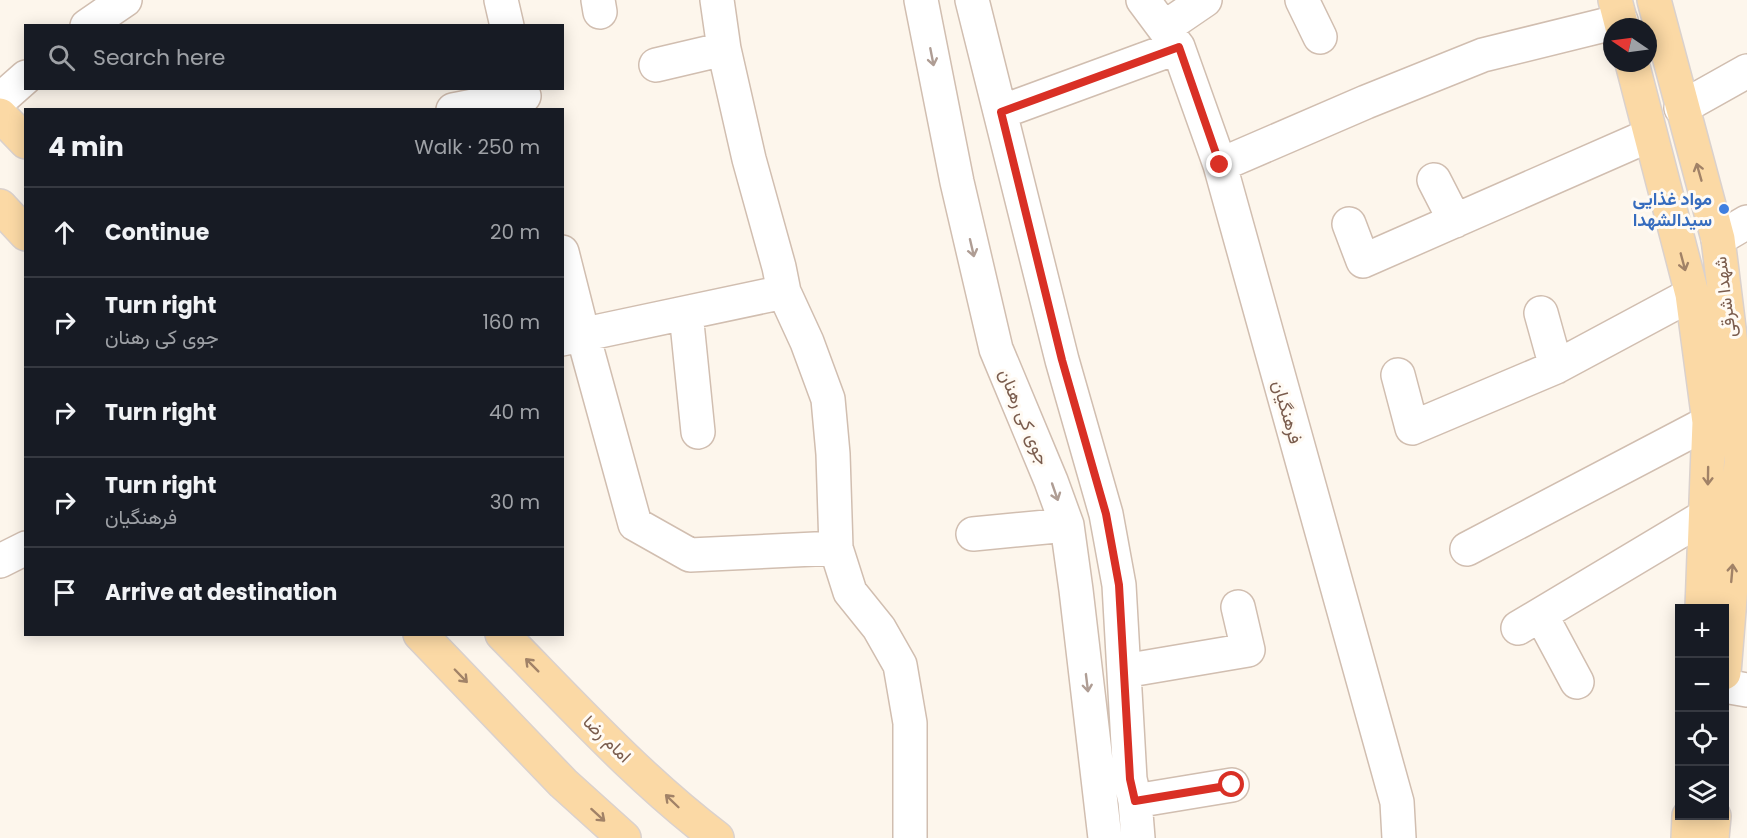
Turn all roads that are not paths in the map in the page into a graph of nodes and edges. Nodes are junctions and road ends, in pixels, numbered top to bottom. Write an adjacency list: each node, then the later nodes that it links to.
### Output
1 (501, 0): 10 (street)
2 (717, 0): 13 (street)
3 (921, 0): 48 (street, جوی کی رهنان, one-way to 48)
4 (972, 0): 22 (street)
5 (1143, 0): 12 (street, فرهنگیان)
6 (1205, 0): 12 (street)
7 (1302, 0): 11 (street)
8 (1654, 0): 21 (main road, شهدا شرقی)
9 (1619, 16): 26 (street)
10 (507, 24)
11 (1320, 37)
12 (1171, 38): 22 (street); 26 (street, فرهنگیان)
13 (724, 49): 14 (street); 35 (street)
14 (656, 65)
15 (1747, 71): 21 (street)
16 (1634, 72): 24 (main road, شهدا شرقی)
17 (24, 79): 19 (street)
18 (525, 98): 20 (street)
19 (0, 100)
20 (465, 108)
21 (1681, 108): 33 (main road, شهدا شرقی, one-way to 21)
22 (1001, 112): 59 (street)
23 (0, 115): 25 (main road)
24 (1650, 135): 29 (street); 36 (main road, شهدا شرقی, one-way to 36)
25 (24, 140)
26 (1220, 165): 72 (street, فرهنگیان)
27 (1434, 180): 29 (street)
28 (0, 206): 32 (main road)
29 (1455, 222): 31 (street)
30 (1747, 222): 33 (street)
31 (1349, 224)
32 (24, 232)
33 (1718, 239): 40 (main road, شهدا شرقی)
34 (564, 267): 39 (street)
35 (784, 292): 37 (street); 50 (street)
36 (1692, 294): 41 (street); 44 (main road, شهدا شرقی)
37 (686, 313): 39 (street); 45 (street)
38 (1541, 313): 41 (street)
39 (573, 337): 50 (street)
40 (1739, 346): 43 (main road, شهدا شرقی)
41 (1556, 367): 42 (street)
42 (1398, 375)
43 (1743, 408): 46 (main road, شهدا شرقی)
44 (1709, 422): 47 (main road, شهدا شرقی, one-way to 47); 52 (street)
45 (698, 432)
46 (1744, 462): 58 (main road, شهدا شرقی, one-way to 46)
47 (1707, 515): 54 (main road, شهدا شرقی); 60 (street)
48 (1067, 525): 49 (street); 70 (street, جوی کی رهنان, one-way to 70)
49 (972, 534)
50 (836, 548): 69 (street)
51 (24, 549): 53 (street)
52 (1467, 549)
53 (0, 561)
54 (1702, 604)
55 (1238, 607): 59 (street)
56 (422, 636): 67 (main road, one-way to 67)
57 (504, 636): 68 (main road, امام رضا, one-way to 57)
58 (1726, 658)
59 (1124, 671): 64 (street)
60 (1577, 682)
61 (1729, 687): 62 (street)
62 (1747, 690)
63 (1232, 785): 64 (street)
64 (1135, 801): 71 (street)
65 (1689, 820): 73 (main road)
66 (1714, 820): 74 (main road)
67 (624, 838)
68 (717, 838)
69 (910, 838)
70 (1105, 838)
71 (1138, 838)
72 (1399, 838)
73 (1688, 838)
74 (1712, 838)

